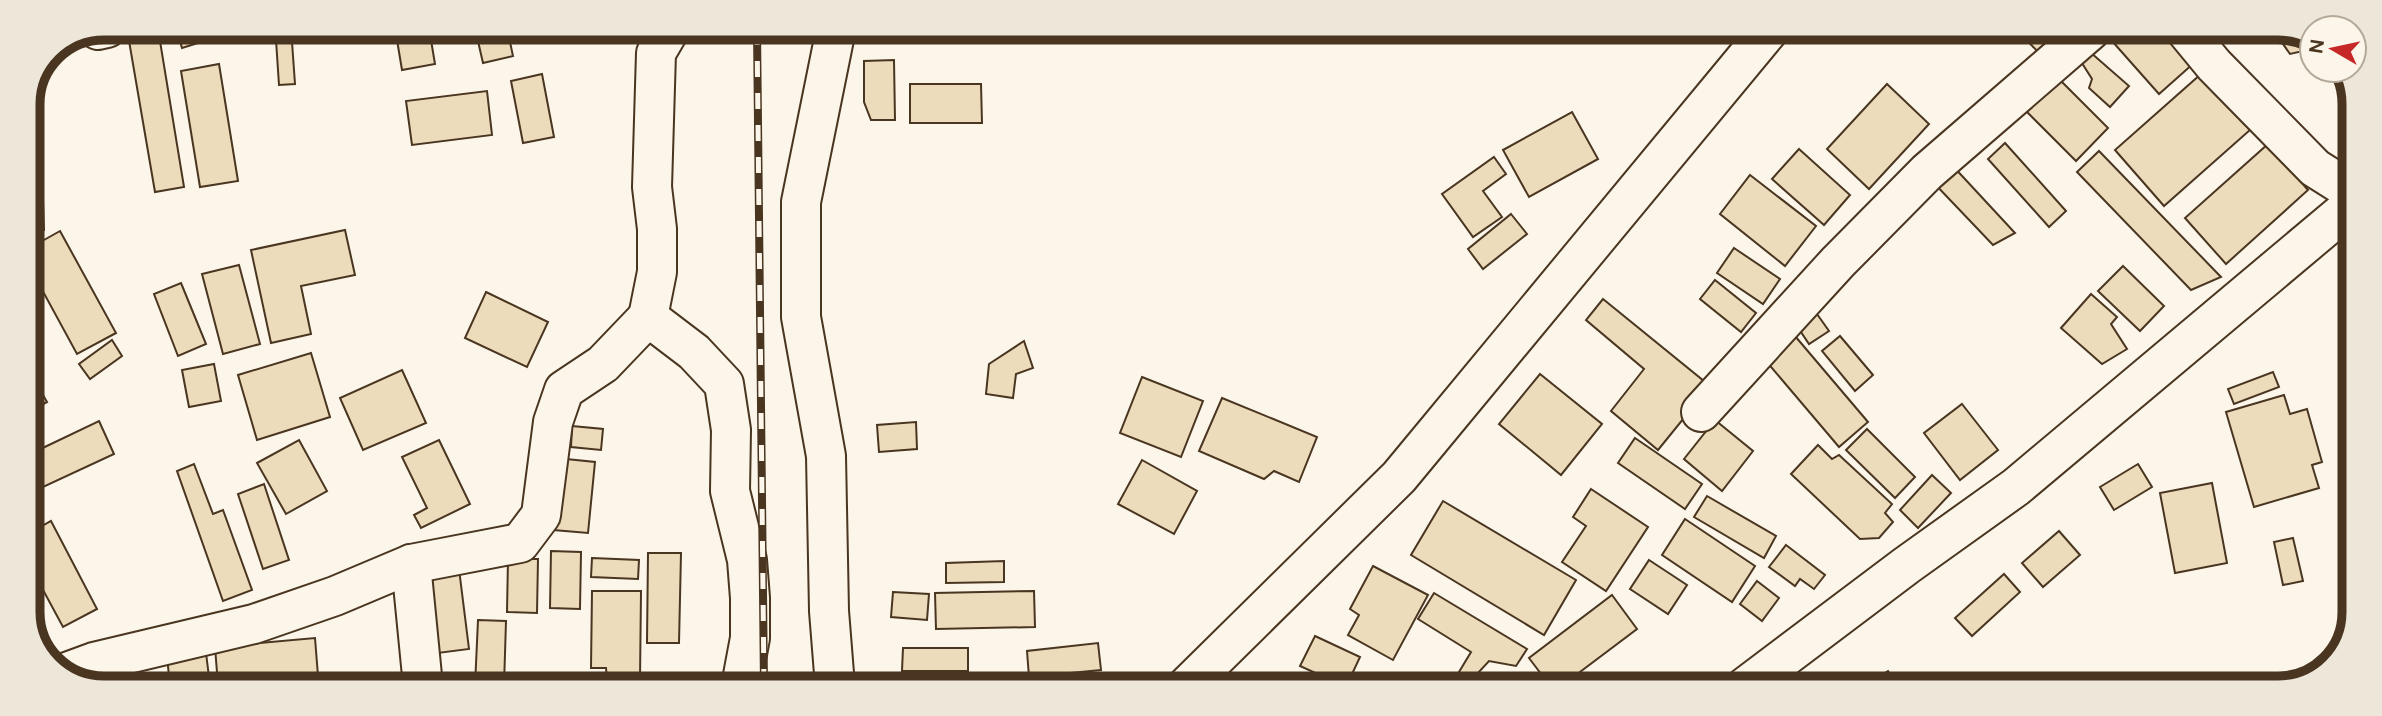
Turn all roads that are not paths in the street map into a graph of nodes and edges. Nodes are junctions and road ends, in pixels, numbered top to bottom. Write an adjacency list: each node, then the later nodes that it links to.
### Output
1 (664, 40): 8 (street)
2 (834, 40): 14 (street)
3 (1761, 40): 15 (street)
4 (2079, 40): 9 (street)
5 (2193, 40): 6 (street)
6 (2342, 185)
7 (2342, 213): 16 (street)
8 (648, 317): 10 (street); 13 (street)
9 (1701, 412)
10 (411, 564): 11 (street); 12 (street)
11 (76, 669)
12 (422, 676)
13 (743, 676)
14 (834, 676)
15 (1196, 676)
16 (1760, 676)

